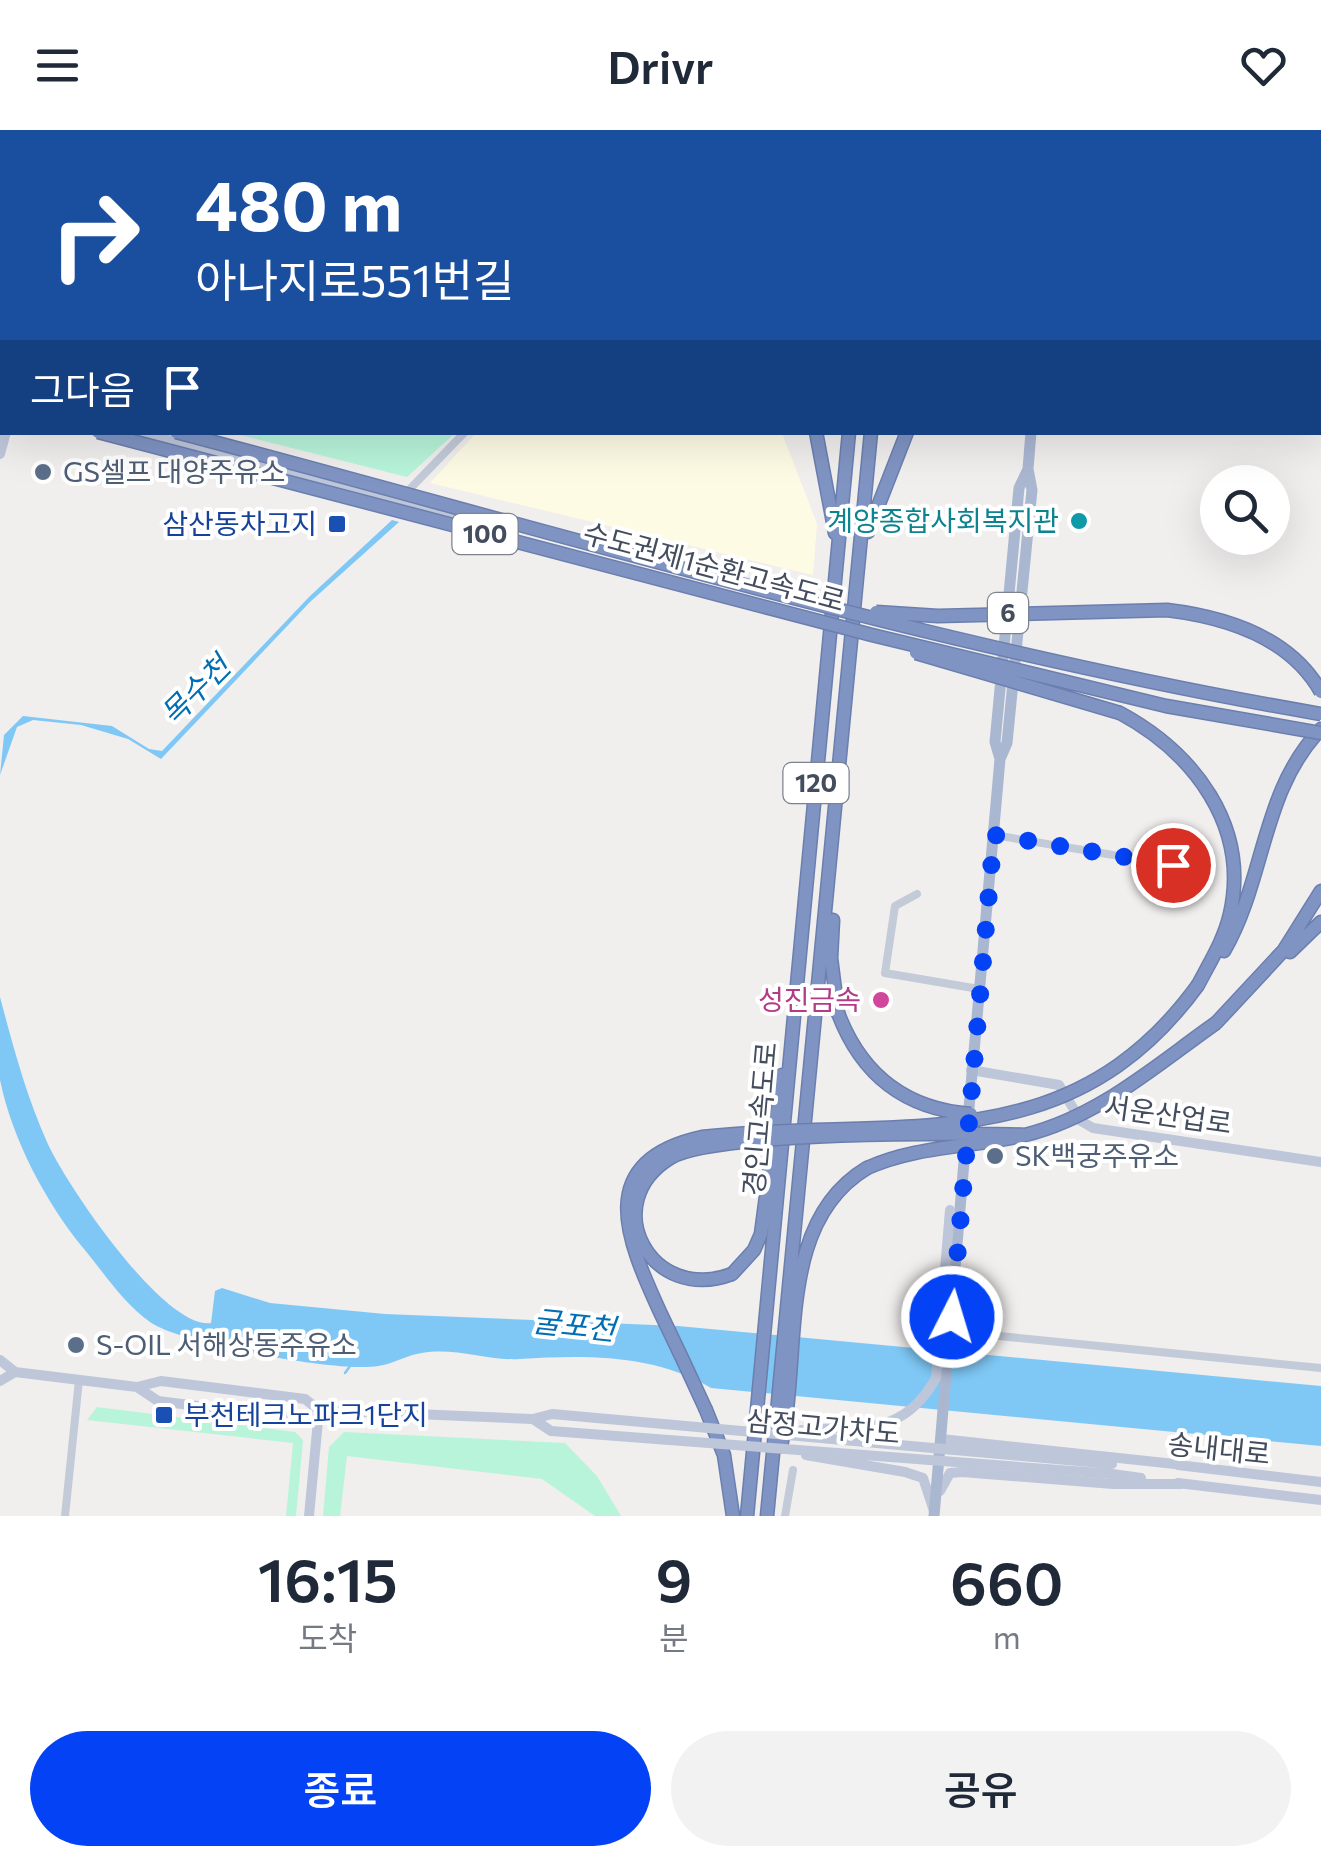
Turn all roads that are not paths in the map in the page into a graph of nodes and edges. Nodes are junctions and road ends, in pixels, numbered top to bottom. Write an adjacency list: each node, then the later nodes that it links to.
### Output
1 (109, 435): 17 (highway, 수도권제1순환고속도로 / 100, bridge)
2 (149, 435): 11 (street)
3 (187, 435): 16 (highway, 수도권제1순환고속도로 / 100, bridge)
4 (201, 435): 11 (street)
5 (462, 435): 12 (street)
6 (817, 435): 14 (highway, 경인고속도로 / 120)
7 (849, 435): 14 (highway, 경인고속도로 / 120)
8 (871, 435): 15 (highway, 경인고속도로 / 120)
9 (906, 435): 15 (highway, 경인고속도로 / 120)
10 (1031, 435): 21 (main road, 6)
11 (199, 448): 12 (street)
12 (398, 500): 13 (street)
13 (576, 545)
14 (838, 547): 29 (highway, 경인고속도로 / 120)
15 (862, 549): 23 (highway, 경인고속도로 / 120)
16 (843, 610): 18 (highway, bridge); 19 (highway, 수도권제1순환고속도로 / 100, bridge)
17 (872, 634): 20 (highway, 수도권제1순환고속도로 / 100, bridge); 27 (highway, bridge)
18 (1321, 692)
19 (1321, 714)
20 (1321, 731): 27 (highway)
21 (994, 835): 22 (street); 28 (main road, 6)
22 (1173, 865)
23 (830, 873): 32 (highway, bridge); 38 (highway, 경인고속도로 / 120)
24 (1321, 891): 30 (highway)
25 (916, 894): 28 (street)
26 (1321, 922): 30 (highway)
27 (1198, 985): 32 (highway, bridge)
28 (979, 989): 31 (main road, 6)
29 (794, 1018): 33 (highway, bridge); 61 (highway, 경인고속도로 / 120)
30 (1216, 1023): 33 (highway, bridge)
31 (971, 1070): 34 (main road, 6); 35 (street, 서운산업로)
32 (998, 1117): 60 (highway, bridge)
33 (1026, 1135): 38 (highway, bridge)
34 (965, 1155): 36 (main road); 37 (main road, 6)
35 (1321, 1162)
36 (950, 1210): 47 (street, bridge)
37 (952, 1317): 40 (street); 48 (main road, 6)
38 (791, 1322): 56 (highway)
39 (0, 1360): 41 (street)
40 (1321, 1368)
41 (15, 1372): 42 (street); 43 (street)
42 (78, 1380): 44 (street); 58 (street)
43 (0, 1381)
44 (137, 1388): 45 (street); 45 (street)
45 (319, 1410): 46 (street, 삼정고가차도); 59 (street)
46 (533, 1419): 47 (street, 삼정고가차도, bridge); 49 (street, 삼정고가차도, bridge)
47 (769, 1432): 51 (street, 삼정고가차도, bridge)
48 (942, 1433): 50 (street); 57 (main road, 6)
49 (766, 1445): 51 (street, 삼정고가차도, bridge); 57 (street, bridge)
50 (1184, 1465): 51 (street, 송내대로); 53 (street, 송내대로)
51 (1112, 1469): 54 (street, 송내대로)
52 (793, 1470): 62 (street)
53 (1321, 1482)
54 (1182, 1484): 55 (street, 송내대로); 57 (street)
55 (1321, 1500)
56 (767, 1512)
57 (934, 1514)
58 (65, 1516)
59 (309, 1516)
60 (733, 1516)
61 (747, 1516)
62 (785, 1516)

